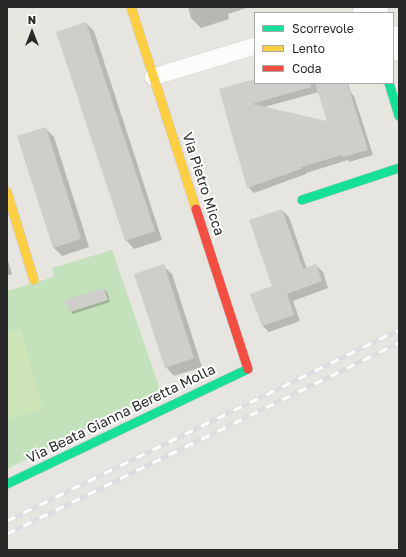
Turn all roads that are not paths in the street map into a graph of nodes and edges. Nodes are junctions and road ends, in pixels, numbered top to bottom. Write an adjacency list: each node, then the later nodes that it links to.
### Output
1 (131, 7): 5 (street, Via Pietro Micca)
2 (394, 37): 4 (street)
3 (254, 46): 5 (street)
4 (399, 53)
5 (154, 77): 12 (street, Via Pietro Micca)
6 (389, 84): 7 (street)
7 (399, 116)
8 (399, 168): 10 (street)
9 (7, 192): 11 (street)
10 (302, 200)
11 (34, 280)
12 (248, 369): 13 (street, Via Beata Gianna Beretta Molla)
13 (7, 484)

